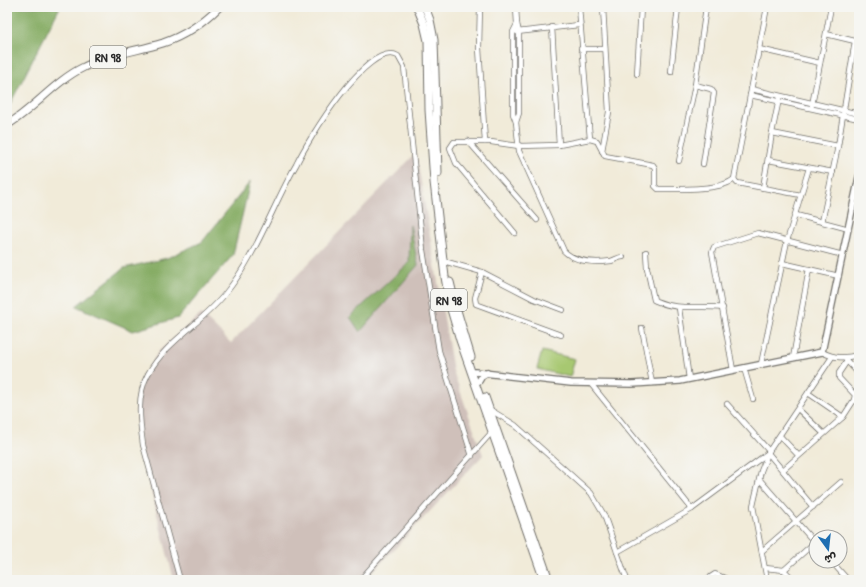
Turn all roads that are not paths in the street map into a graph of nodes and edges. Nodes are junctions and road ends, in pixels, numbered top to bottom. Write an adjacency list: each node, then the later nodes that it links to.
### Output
1 (219, 7): 38 (main road, RN 98)
2 (417, 7): 97 (main road, RN 98)
3 (425, 7): 66 (main road, RN 98)
4 (480, 7): 42 (street)
5 (516, 7): 13 (street)
6 (579, 7): 14 (street)
7 (603, 7): 21 (street)
8 (641, 7): 25 (street)
9 (678, 7): 24 (street)
10 (706, 7): 26 (street)
11 (767, 7): 22 (street)
12 (831, 7): 18 (street)
13 (517, 24): 16 (street); 17 (street)
14 (579, 25): 15 (street); 20 (street)
15 (552, 27): 17 (street); 43 (street)
16 (513, 32): 17 (street); 37 (street)
17 (519, 32): 37 (street)
18 (826, 34): 19 (street); 23 (street)
19 (857, 41): 33 (street)
20 (581, 49): 21 (street); 40 (street)
21 (605, 49): 46 (street)
22 (759, 49): 23 (street); 27 (street)
23 (820, 63): 31 (street)
24 (671, 72)
25 (637, 74)
26 (695, 85): 48 (street); 49 (street)
27 (751, 89): 28 (street); 29 (street)
28 (750, 95): 30 (street); 53 (street)
29 (780, 95): 30 (street); 31 (street)
30 (779, 101): 32 (street); 39 (street)
31 (812, 103): 32 (street); 33 (street)
32 (811, 109): 35 (street)
33 (844, 110): 34 (street); 35 (street)
34 (859, 114)
35 (843, 116): 36 (street); 45 (street)
36 (859, 119)
37 (516, 122): 44 (street)
38 (7, 125)
39 (772, 133): 45 (street); 47 (street)
40 (590, 139): 43 (street); 46 (street)
41 (468, 141): 42 (street); 58 (street); 61 (street)
42 (485, 142): 44 (street)
43 (559, 145): 44 (street)
44 (519, 146): 65 (street)
45 (838, 146): 51 (street)
46 (602, 152): 53 (street)
47 (768, 160): 50 (street); 54 (street)
48 (679, 161)
49 (702, 164)
50 (809, 168): 51 (street); 56 (street)
51 (833, 172): 59 (street)
52 (859, 177): 55 (street)
53 (734, 179): 54 (street)
54 (763, 188): 56 (street)
55 (858, 194): 60 (street)
56 (801, 195): 57 (street)
57 (796, 215): 59 (street); 62 (street)
58 (537, 220)
59 (822, 222): 60 (street)
60 (849, 229): 64 (street)
61 (515, 233)
62 (787, 241): 64 (street); 67 (street); 72 (street)
63 (646, 252): 71 (street)
64 (843, 255): 70 (street)
65 (623, 257)
66 (447, 262): 69 (street); 84 (main road, RN 98)
67 (782, 263): 68 (street); 81 (street)
68 (809, 269): 70 (street); 79 (street)
69 (482, 272): 73 (street); 75 (street)
70 (839, 276): 76 (street)
71 (679, 308): 72 (street); 87 (street)
72 (723, 308): 83 (street)
73 (563, 310)
74 (642, 328): 89 (street)
75 (561, 335)
76 (822, 352): 77 (street); 79 (street)
77 (830, 356): 80 (street); 91 (street)
78 (859, 356): 80 (street)
79 (793, 358): 81 (street)
80 (846, 360): 86 (street); 96 (street)
81 (761, 364): 82 (street)
82 (744, 368): 83 (street); 92 (street)
83 (733, 370): 87 (street)
84 (476, 372): 85 (street); 88 (main road, RN 98)
85 (487, 373): 88 (street); 90 (street)
86 (859, 374)
87 (690, 379): 89 (street)
88 (479, 381): 94 (main road, RN 98)
89 (652, 383): 90 (street)
90 (591, 384): 107 (street)
91 (808, 393): 95 (street); 96 (street)
92 (752, 399)
93 (726, 404): 100 (street)
94 (489, 409): 112 (street); 119 (main road, RN 98)
95 (798, 409): 98 (street); 99 (street)
96 (844, 417): 98 (street)
97 (492, 432): 102 (street); 118 (main road, RN 98)
98 (823, 433): 101 (street)
99 (780, 436): 100 (street); 101 (street)
100 (768, 452): 103 (street); 104 (street); 107 (street)
101 (798, 455): 103 (street)
102 (472, 456): 116 (street); 117 (street)
103 (783, 470): 106 (street)
104 (760, 480): 108 (street); 111 (street)
105 (841, 482): 106 (street)
106 (813, 507): 108 (street)
107 (692, 509): 112 (street)
108 (797, 522): 109 (street); 111 (street)
109 (808, 534)
110 (808, 550): 115 (street)
111 (762, 551): 113 (street)
112 (617, 552): 120 (street)
113 (765, 568): 115 (street); 123 (street)
114 (839, 569): 125 (street)
115 (784, 570): 124 (street)
116 (180, 580)
117 (360, 580)
118 (544, 580)
119 (549, 580)
120 (627, 580)
121 (706, 580): 122 (street)
122 (729, 580)
123 (766, 580)
124 (794, 580)
125 (848, 580)

